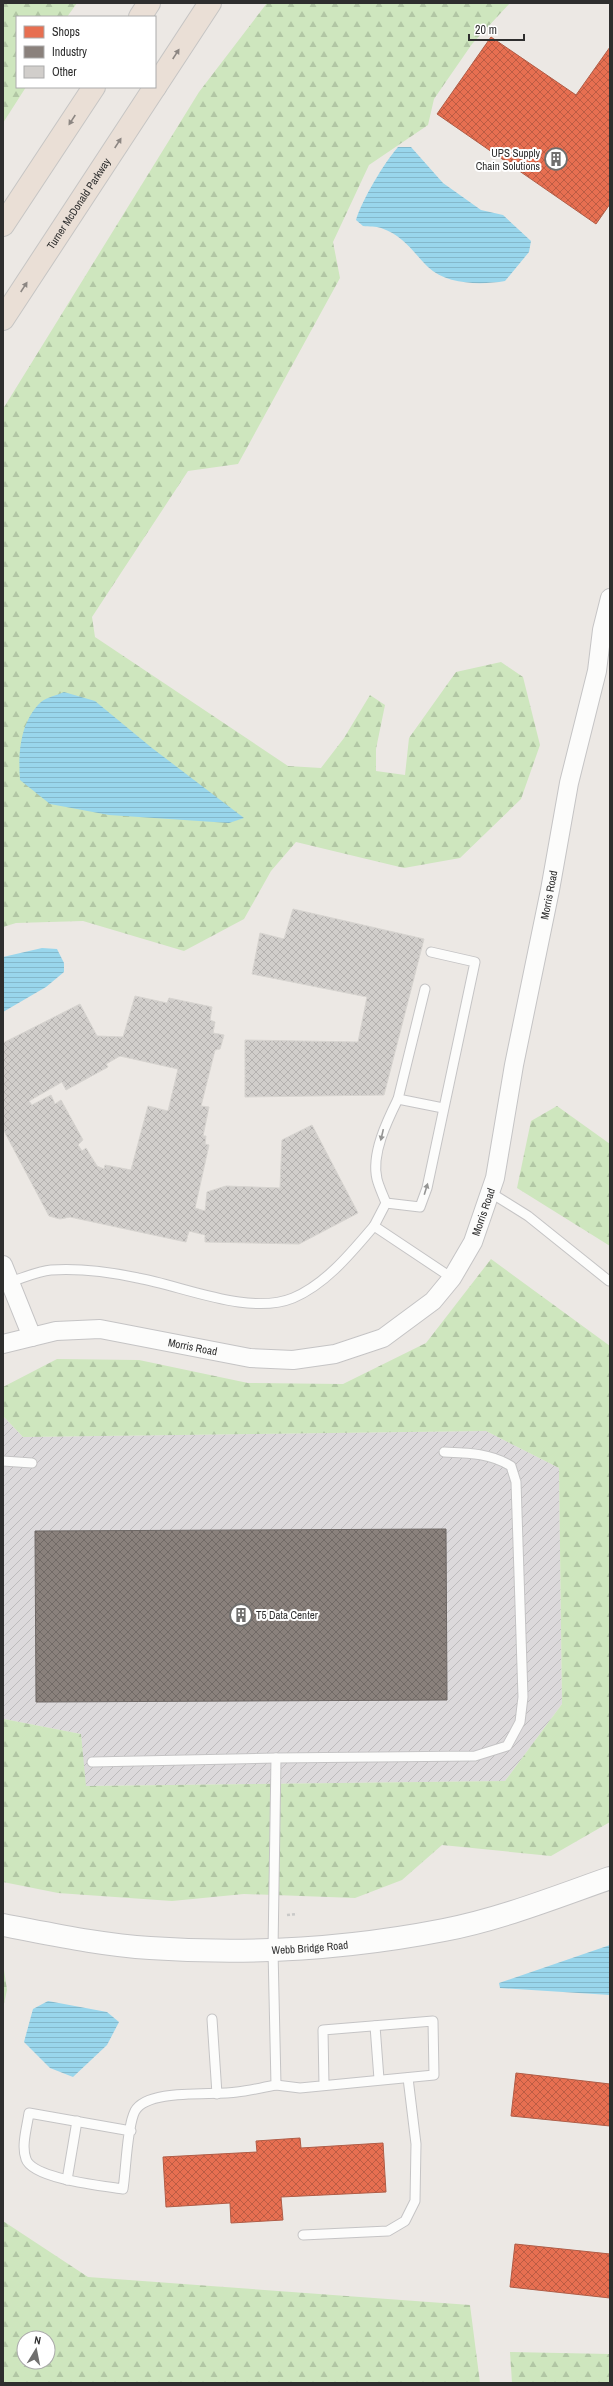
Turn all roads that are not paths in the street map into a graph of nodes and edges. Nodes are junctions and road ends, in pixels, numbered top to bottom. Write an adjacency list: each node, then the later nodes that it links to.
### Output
1 (149, 3): 3 (highway)
2 (210, 3): 4 (highway, Turner McDonald Parkway, one-way to 2)
3 (141, 16)
4 (156, 85)
5 (93, 88): 7 (highway, one-way to 7)
6 (154, 88): 8 (highway, Turner McDonald Parkway, one-way to 6)
7 (3, 225)
8 (3, 319)
9 (610, 598): 11 (street, Morris Road)
10 (610, 658): 11 (street)
11 (603, 674): 16 (street, Morris Road)
12 (431, 952): 15 (lane)
13 (424, 989): 14 (lane)
14 (398, 1099): 15 (lane); 17 (lane, one-way to 17)
15 (443, 1108): 17 (lane, one-way to 15)
16 (491, 1193): 20 (street, Morris Road); 21 (lane)
17 (386, 1203): 18 (lane)
18 (374, 1226): 20 (lane); 22 (lane)
19 (3, 1265): 22 (street)
20 (452, 1278): 23 (street, Morris Road)
21 (609, 1281)
22 (10, 1282): 23 (street)
23 (32, 1338): 24 (street, Morris Road)
24 (3, 1344)
25 (444, 1452): 28 (lane)
26 (3, 1462): 27 (lane)
27 (32, 1462)
28 (276, 1758): 29 (lane); 32 (lane)
29 (92, 1762)
30 (610, 1878): 32 (street, Webb Bridge Road)
31 (3, 1925): 32 (street, Webb Bridge Road)
32 (273, 1950): 37 (lane)
33 (212, 2019): 39 (lane)
34 (375, 2026): 35 (lane); 36 (lane); 38 (lane)
35 (408, 2078): 36 (lane); 43 (lane)
36 (379, 2079): 38 (lane)
37 (276, 2085): 38 (lane); 39 (lane)
38 (324, 2085)
39 (217, 2094): 41 (lane)
40 (77, 2121): 41 (lane); 42 (lane); 42 (lane)
41 (131, 2131): 42 (lane)
42 (67, 2180)
43 (303, 2235)

